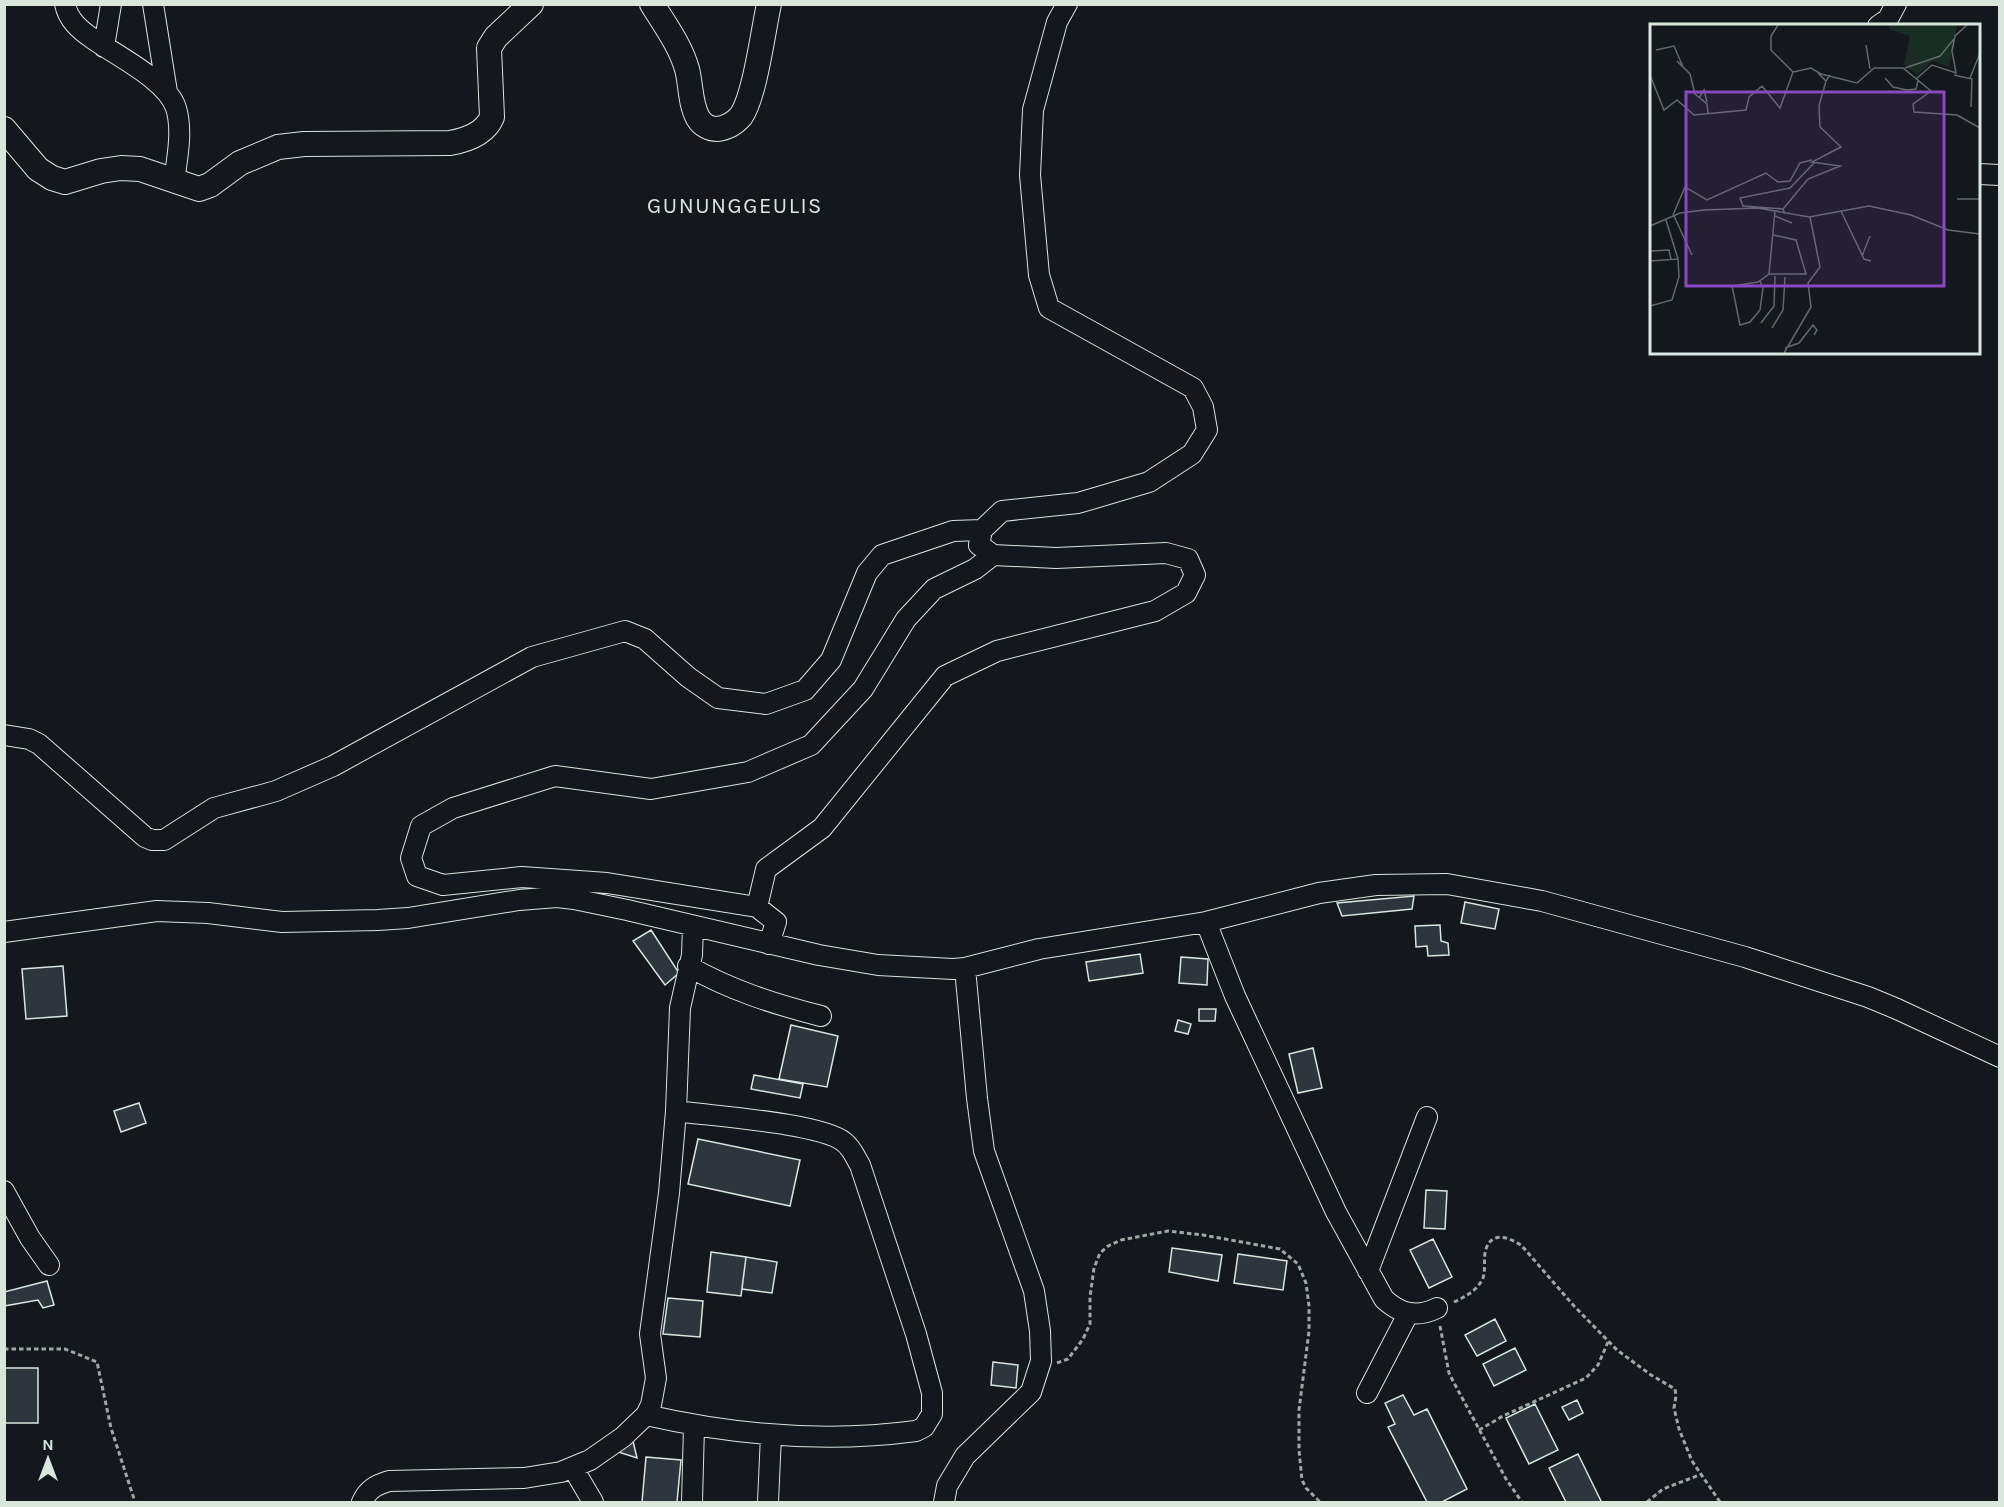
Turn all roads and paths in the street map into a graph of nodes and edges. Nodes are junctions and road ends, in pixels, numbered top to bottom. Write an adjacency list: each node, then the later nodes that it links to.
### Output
1 (65, 4): 10 (street)
2 (111, 4): 10 (street)
3 (153, 4): 11 (street)
4 (531, 4): 15 (main road)
5 (652, 4): 6 (main road)
6 (769, 4)
7 (1067, 4): 16 (street)
8 (1896, 4): 9 (street)
9 (1881, 24)
10 (104, 47): 11 (street)
11 (167, 92): 15 (street)
12 (4, 129): 15 (main road)
13 (1980, 174): 14 (street)
14 (2000, 175)
15 (174, 181)
16 (982, 530): 17 (street); 18 (street)
17 (993, 555): 19 (street); 19 (street)
18 (4, 735)
19 (757, 907): 23 (street)
20 (1206, 922): 25 (street); 27 (street); 32 (street)
21 (693, 926): 22 (street); 23 (street); 24 (street)
22 (4, 932)
23 (769, 944): 25 (street)
24 (688, 966): 26 (street); 28 (street)
25 (965, 968): 37 (street)
26 (821, 1016)
27 (2000, 1057)
28 (676, 1111): 39 (street); 42 (street)
29 (1427, 1116): 32 (street)
30 (4, 1191): 31 (street)
31 (49, 1265)
32 (1368, 1271): 34 (street)
33 (1437, 1308): 34 (street); 35 (path); 41 (path)
34 (1408, 1314): 38 (street)
35 (1608, 1342): 41 (path); 44 (path)
36 (4, 1349): 45 (path)
37 (1041, 1361): 50 (street); 51 (path)
38 (1368, 1393)
39 (646, 1415): 40 (street); 43 (street)
40 (694, 1426): 42 (street); 48 (street)
41 (1479, 1430): 52 (path)
42 (771, 1435): 49 (street)
43 (573, 1468): 46 (street); 47 (street)
44 (1702, 1474): 53 (path); 54 (path)
45 (135, 1503)
46 (362, 1503)
47 (593, 1503)
48 (692, 1503)
49 (768, 1503)
50 (944, 1503)
51 (1320, 1503)
52 (1522, 1503)
53 (1647, 1503)
54 (1720, 1503)

